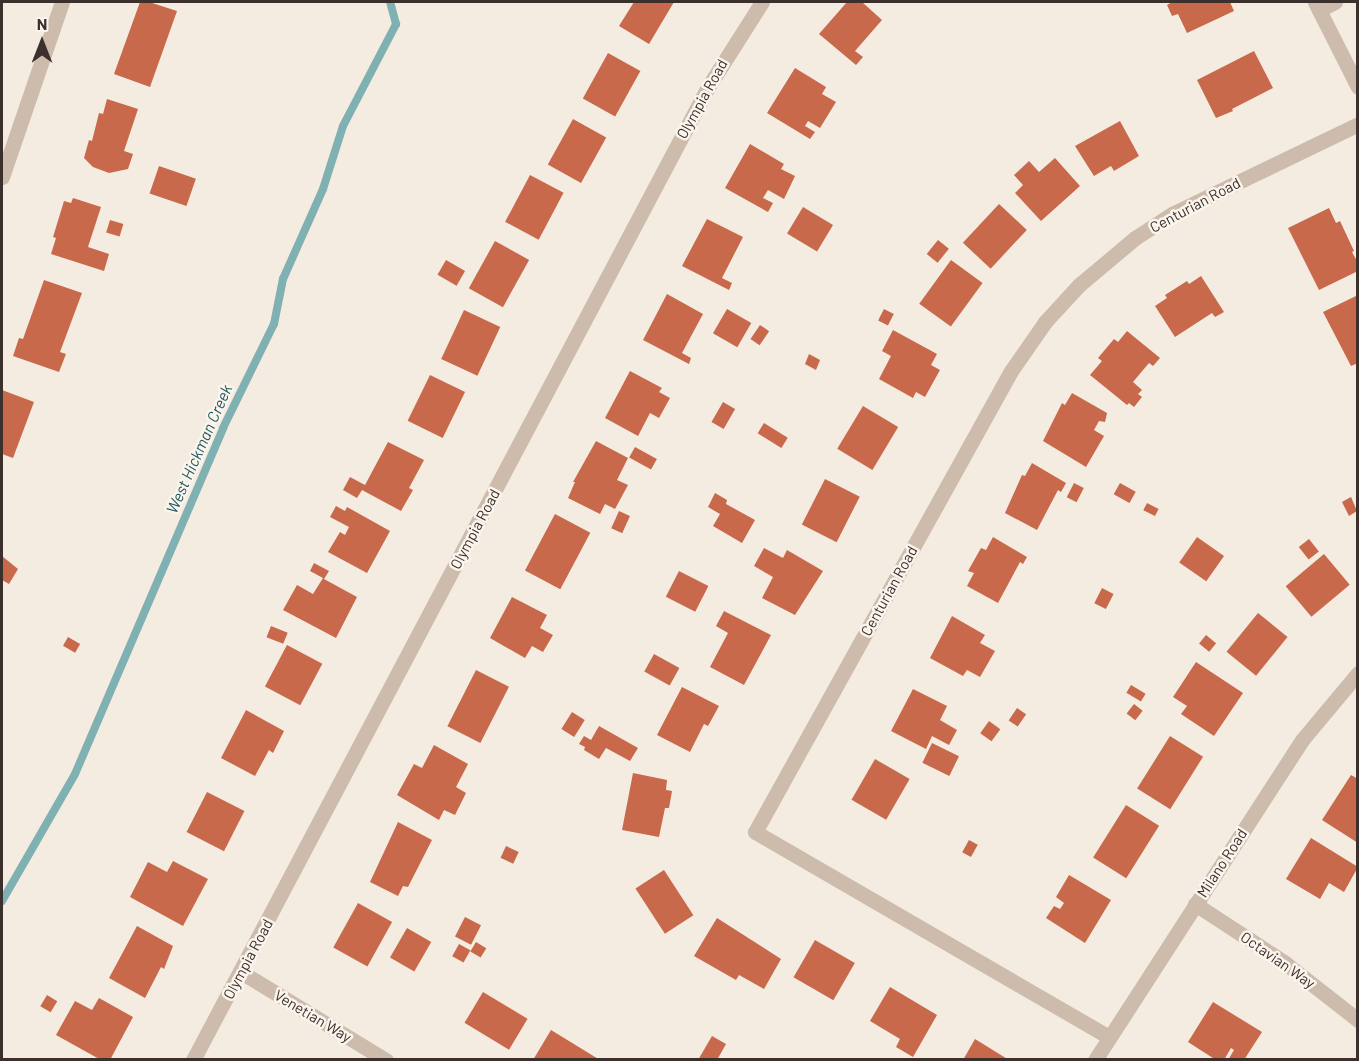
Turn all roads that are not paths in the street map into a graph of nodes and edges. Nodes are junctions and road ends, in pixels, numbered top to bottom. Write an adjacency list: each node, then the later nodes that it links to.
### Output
1 (62, 2): 7 (street)
2 (762, 2): 10 (street, Olympia Road)
3 (1335, 2): 4 (street)
4 (1317, 5): 5 (street)
5 (1358, 87)
6 (1358, 124): 12 (street, Centurian Road)
7 (2, 177)
8 (1358, 673): 9 (street, Milano Road)
9 (1195, 904): 11 (street, Octavian Way); 12 (street, Milano Road)
10 (241, 972): 13 (street, Olympia Road); 14 (street, Venetian Way)
11 (1358, 1020)
12 (1109, 1037): 15 (street, Milano Road)
13 (194, 1059)
14 (386, 1059)
15 (1095, 1059)

